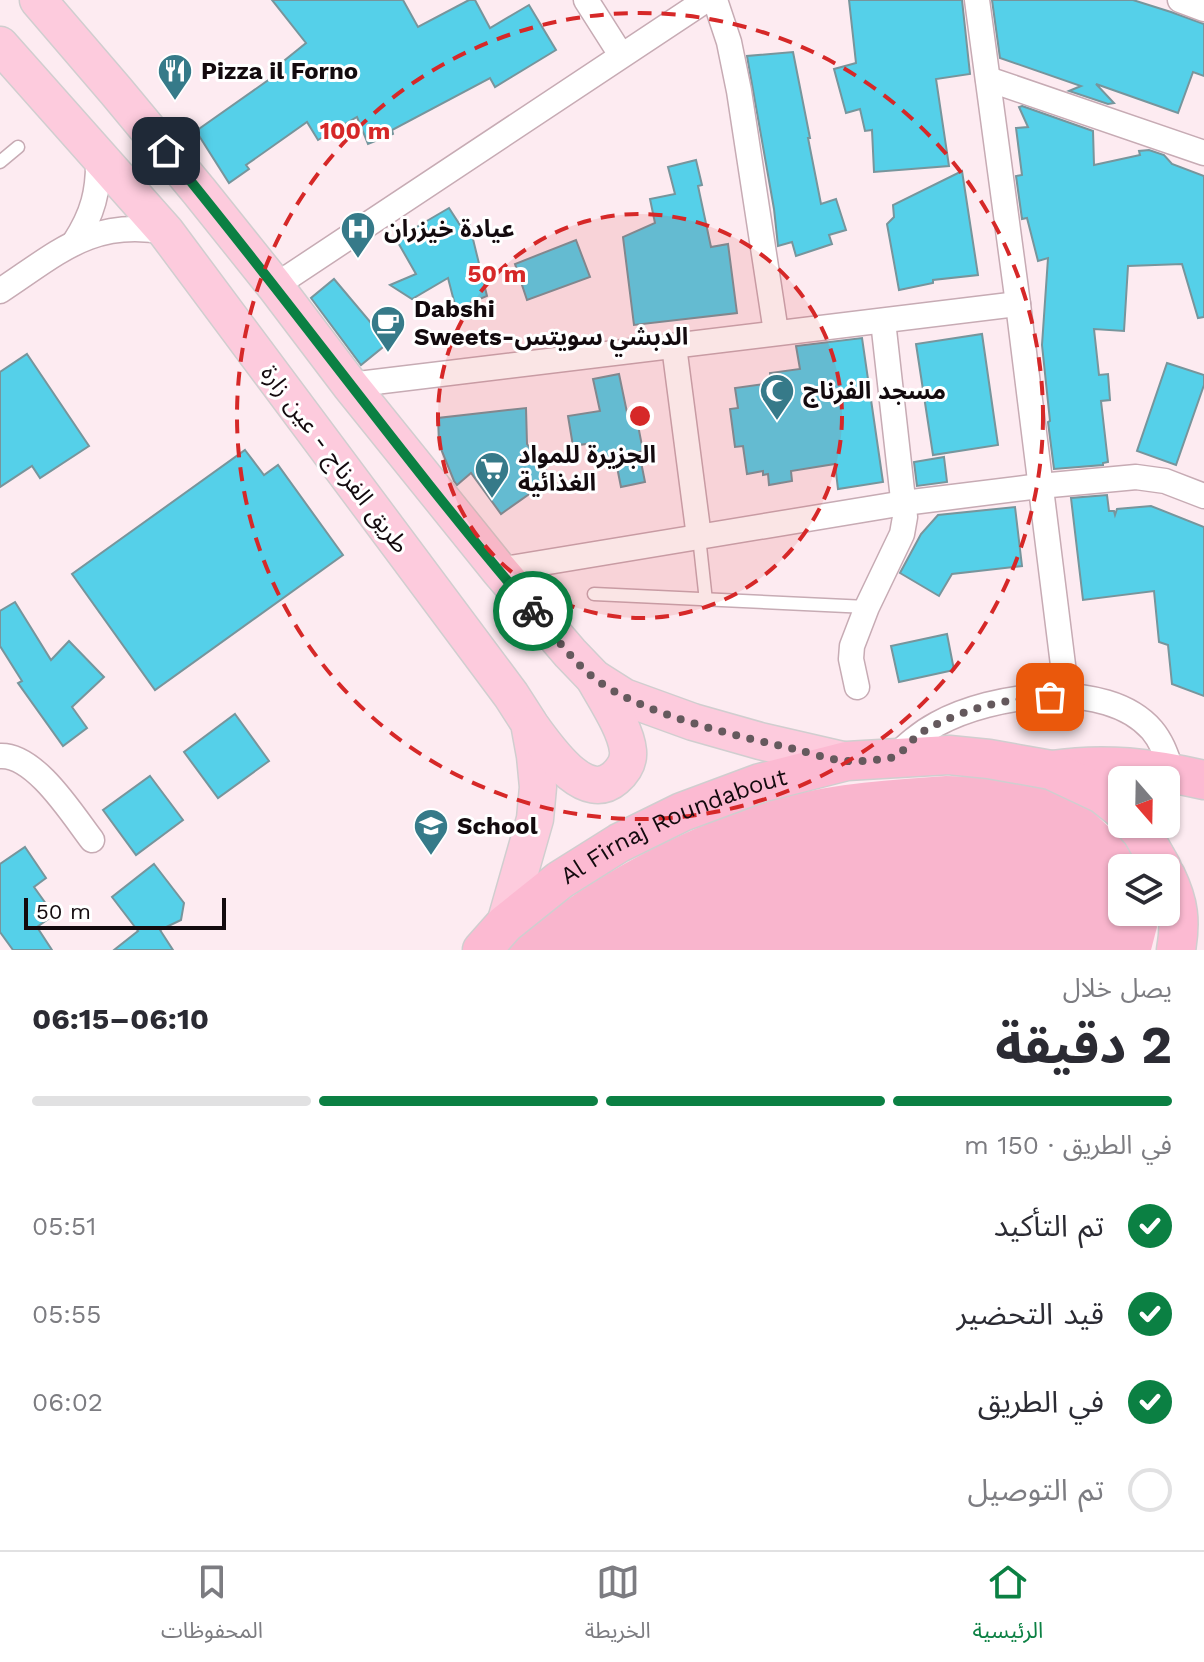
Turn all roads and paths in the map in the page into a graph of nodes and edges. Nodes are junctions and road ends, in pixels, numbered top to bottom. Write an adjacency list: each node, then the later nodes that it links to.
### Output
1 (38, 0): 17 (main road)
2 (586, 0): 9 (street)
3 (706, 0): 9 (street)
4 (715, 0): 21 (street)
5 (977, 0): 10 (street)
6 (1180, 0): 7 (street)
7 (1204, 9)
8 (0, 45): 13 (main road, طريق الفرناج - عين زارة)
9 (621, 55): 17 (street)
10 (988, 79): 12 (street); 19 (street)
11 (18, 147): 14 (lane)
12 (1204, 153)
13 (98, 156): 15 (main road, طريق الفرناج - عين زارة); 16 (street)
14 (0, 162)
15 (166, 232): 16 (street); 35 (main road, طريق الفرناج - عين زارة)
16 (74, 243): 18 (street)
17 (275, 286): 23 (main road)
18 (0, 291)
19 (1018, 304): 20 (street); 24 (street)
20 (883, 321): 21 (street); 26 (street)
21 (776, 332): 22 (street)
22 (674, 346): 23 (street); 27 (street)
23 (350, 385): 28 (main road)
24 (1040, 486): 25 (street); 26 (street); 34 (street)
25 (1204, 496)
26 (904, 503): 27 (street); 31 (street)
27 (699, 537): 28 (street); 30 (lane)
28 (499, 570): 32 (main road)
29 (594, 594): 30 (lane)
30 (706, 601): 31 (lane)
31 (867, 607): 33 (street)
32 (594, 678): 35 (main road); 38 (main road)
33 (857, 687)
34 (1067, 697): 37 (street); 40 (street)
35 (529, 723): 44 (main road, طريق الفرناج - عين زارة)
36 (0, 756): 42 (street)
37 (893, 758): 38 (highway, Al Firnaj Roundabout); 39 (highway, Al Firnaj Roundabout)
38 (847, 761): 44 (highway, Al Firnaj Roundabout)
39 (1051, 770): 40 (highway); 41 (highway, Al Firnaj Roundabout)
40 (1196, 778)
41 (1108, 799)
42 (92, 840)
43 (1180, 926): 45 (highway)
44 (494, 937)
45 (1176, 950)

